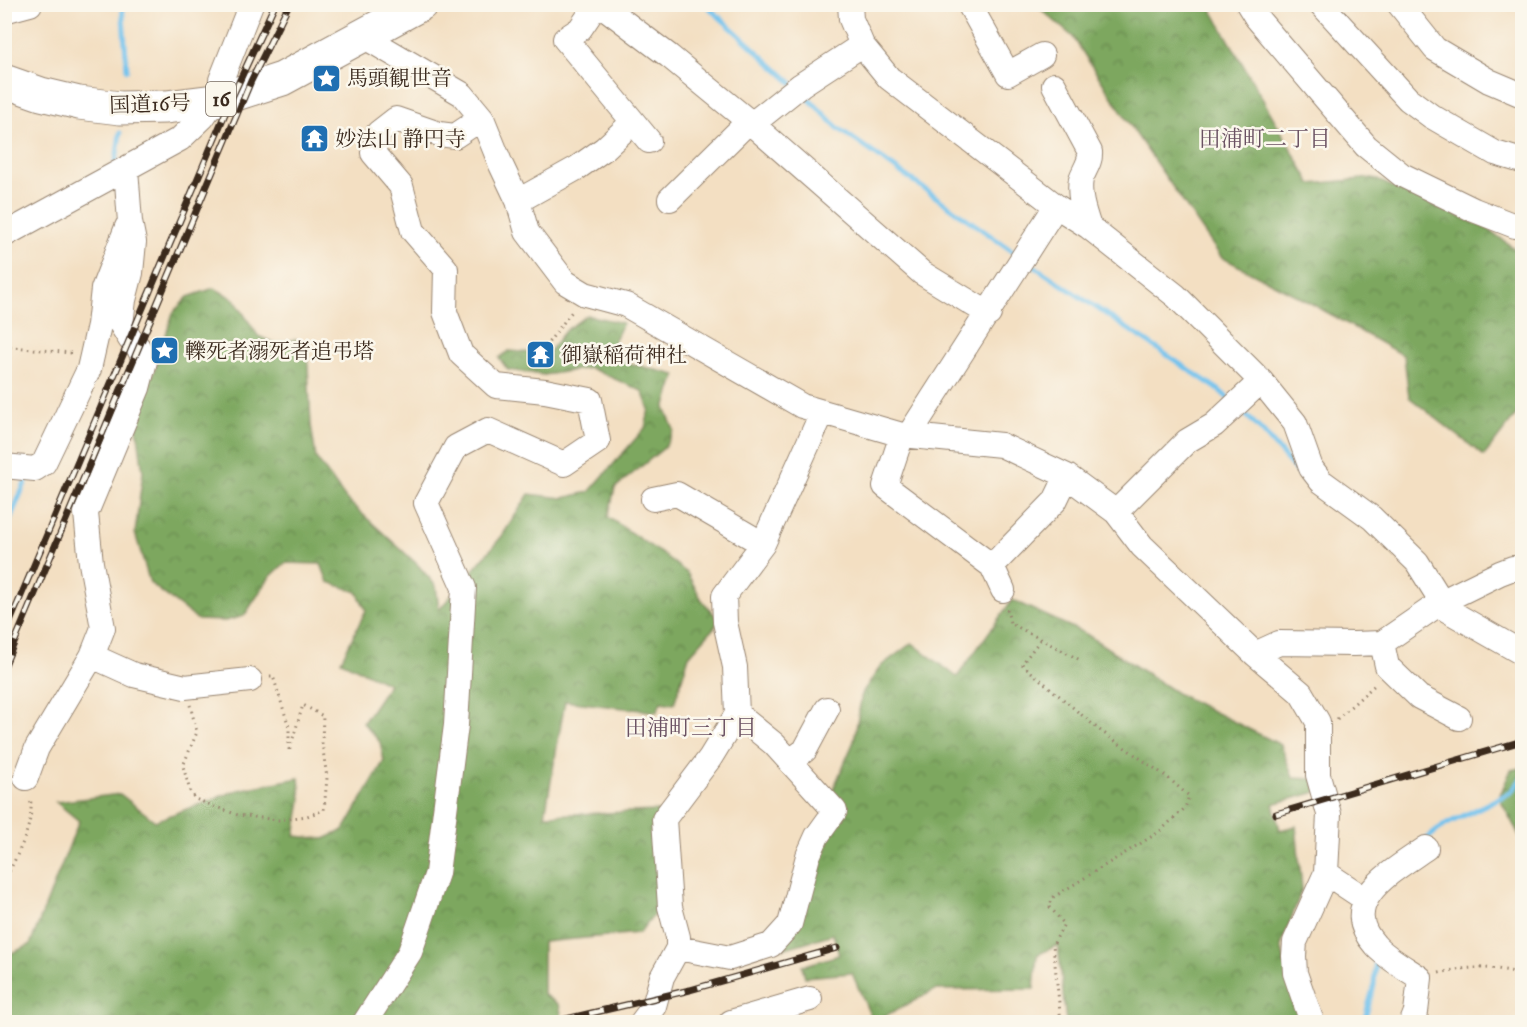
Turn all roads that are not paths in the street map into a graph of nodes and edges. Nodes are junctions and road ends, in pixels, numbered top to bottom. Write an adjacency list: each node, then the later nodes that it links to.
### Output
1 (30, 4): 11 (street)
2 (251, 4): 18 (street)
3 (381, 4): 18 (highway, 国道16号 / 16)
4 (421, 4): 12 (highway, 国道16号 / 16)
5 (598, 4): 21 (street); 22 (street)
6 (850, 4): 13 (street)
7 (969, 4): 14 (street)
8 (1248, 4): 30 (street)
9 (1322, 4): 24 (street)
10 (1399, 4): 19 (street)
11 (4, 11)
12 (363, 36): 18 (highway, 国道16号 / 16); 20 (street)
13 (862, 45): 22 (street); 28 (street)
14 (1042, 55)
15 (4, 59): 18 (highway, 国道16号 / 16)
16 (4, 81): 18 (highway, 国道16号 / 16)
17 (1054, 85): 31 (street)
18 (217, 91): 25 (street)
19 (1522, 95)
20 (482, 118): 27 (street); 62 (street)
21 (633, 122): 23 (street); 27 (street)
22 (750, 123): 26 (street); 33 (street)
23 (649, 141)
24 (1522, 161)
25 (126, 169): 29 (street); 32 (street)
26 (670, 199)
27 (518, 201): 35 (street)
28 (1056, 206): 31 (street); 33 (street)
29 (130, 222): 37 (street); 49 (street)
30 (1522, 226)
31 (1089, 227): 34 (street)
32 (4, 235)
33 (988, 314): 36 (street)
34 (1261, 381): 40 (street); 45 (street)
35 (822, 413): 36 (street); 41 (street)
36 (905, 435): 38 (street); 42 (street)
37 (4, 466)
38 (1068, 476): 40 (street); 42 (street)
39 (653, 499): 41 (street)
40 (1116, 512): 48 (street)
41 (763, 544): 52 (street)
42 (992, 566): 44 (street)
43 (1522, 570): 45 (street)
44 (1003, 590)
45 (1443, 602): 46 (street); 47 (street)
46 (1382, 643): 48 (street); 53 (street)
47 (1522, 653)
48 (1255, 654): 57 (street)
49 (92, 656): 50 (street); 55 (street)
50 (250, 680)
51 (827, 709): 54 (street)
52 (737, 714): 54 (street); 59 (street)
53 (1459, 718)
54 (791, 761): 59 (street)
55 (26, 778)
56 (1426, 848): 58 (street)
57 (1326, 873): 58 (street); 64 (street)
58 (1365, 898): 65 (street)
59 (678, 948): 61 (street)
60 (810, 999): 63 (street)
61 (654, 1019)
62 (365, 1023)
63 (731, 1023)
64 (1312, 1023)
65 (1412, 1023)

